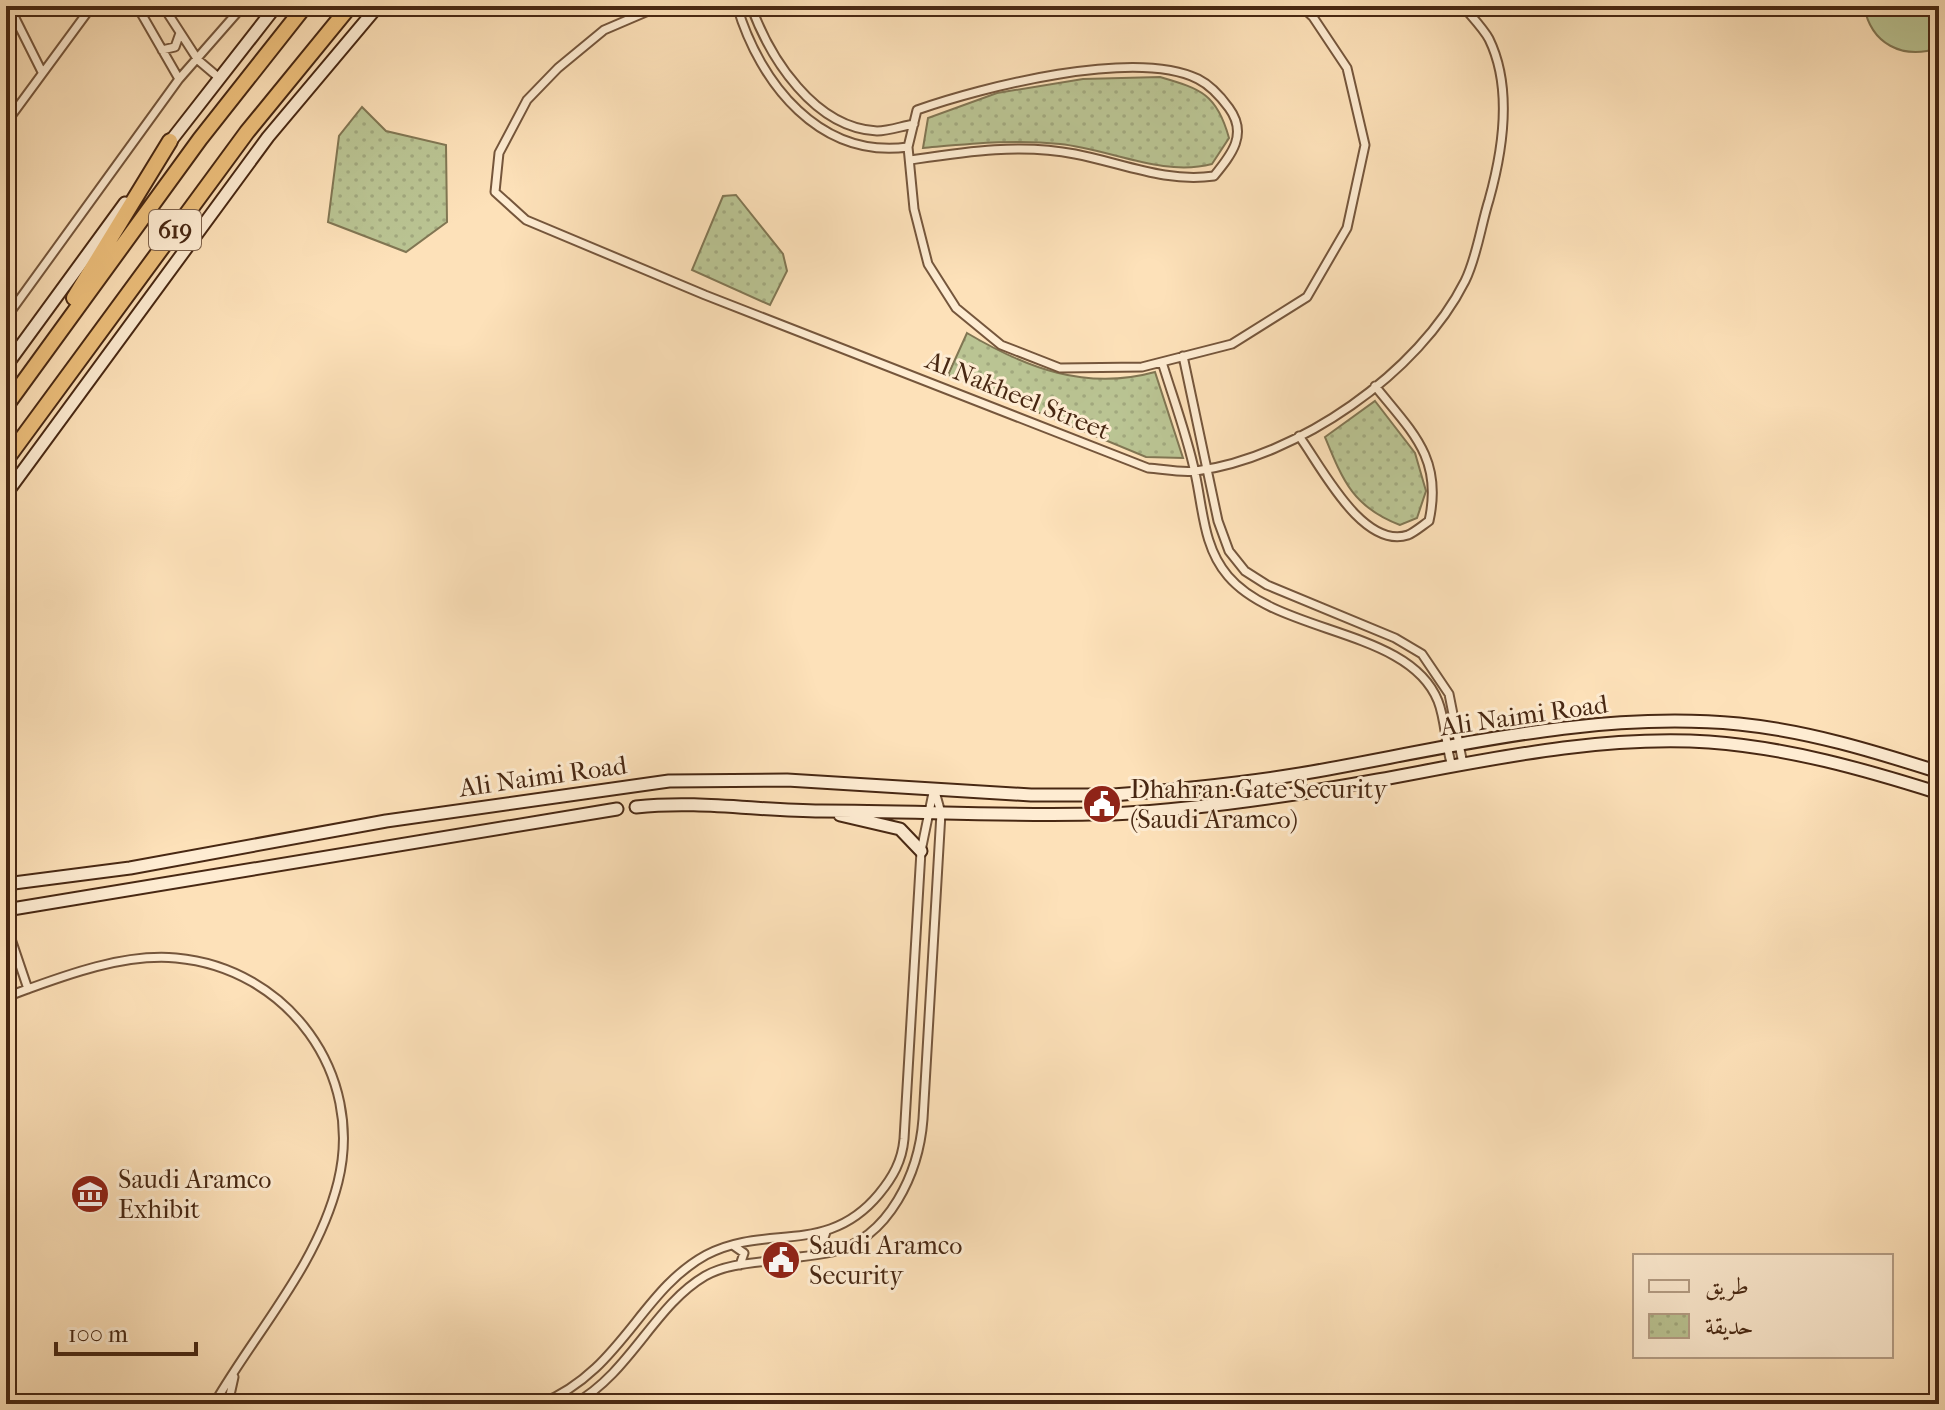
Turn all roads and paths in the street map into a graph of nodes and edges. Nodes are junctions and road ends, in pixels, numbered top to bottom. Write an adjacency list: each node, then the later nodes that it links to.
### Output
1 (9, 6): 15 (street)
2 (92, 6): 20 (street)
3 (137, 6): 18 (street)
4 (163, 6): 17 (street)
5 (243, 6): 19 (street)
6 (276, 6): 21 (main road)
7 (305, 6): 33 (highway, 619)
8 (350, 6): 36 (highway, 619)
9 (378, 6): 39 (main road)
10 (660, 6): 38 (street, Al Nakheel Street)
11 (737, 6): 26 (street)
12 (751, 6): 24 (street)
13 (1301, 6): 29 (street)
14 (1463, 6): 32 (street, Al Nakheel Street)
15 (15, 19): 16 (street); 20 (street)
16 (6, 30)
17 (180, 33): 18 (street); 19 (street)
18 (162, 50): 22 (street)
19 (198, 60): 21 (street); 22 (street)
20 (42, 72): 23 (street)
21 (218, 77): 25 (main road)
22 (179, 79): 28 (street)
23 (6, 123)
24 (914, 124): 26 (street); 27 (street)
25 (170, 141): 31 (main road); 33 (highway)
26 (908, 147): 27 (street)
27 (910, 160): 30 (street)
28 (6, 318)
29 (1183, 356): 30 (street); 37 (street)
30 (1162, 362): 38 (street)
31 (6, 366)
32 (1375, 386): 35 (street, Al Nakheel Street); 35 (street)
33 (17, 390): 34 (highway, 619)
34 (6, 406)
35 (1299, 436): 37 (street, Al Nakheel Street)
36 (6, 461)
37 (1209, 467): 38 (street, Al Nakheel Street); 40 (street)
38 (1195, 471): 41 (street)
39 (6, 494)
40 (1460, 745): 41 (main road, Ali Naimi Road); 42 (street); 43 (main road, Ali Naimi Road)
41 (1446, 748): 42 (street); 45 (main road, Ali Naimi Road)
42 (1458, 765): 46 (main road, Ali Naimi Road); 55 (main road, Ali Naimi Road)
43 (1939, 772)
44 (934, 788): 47 (main road, Ali Naimi Road); 53 (street); 54 (street); 60 (main road, Ali Naimi Road)
45 (1139, 793): 49 (main road, Ali Naimi Road); 55 (main road)
46 (1939, 793)
47 (1075, 795): 48 (main road, Ali Naimi Road); 58 (main road)
48 (1091, 795)
49 (1113, 795)
50 (636, 807): 52 (main road, Ali Naimi Road)
51 (617, 809): 61 (main road, Ali Naimi Road)
52 (819, 811): 53 (main road, Ali Naimi Road); 59 (main road)
53 (927, 812): 54 (main road, Ali Naimi Road); 59 (street)
54 (941, 813): 58 (main road, Ali Naimi Road); 67 (street)
55 (1141, 813): 57 (main road, Ali Naimi Road)
56 (1091, 814): 58 (main road, Ali Naimi Road)
57 (1113, 814)
58 (1076, 815)
59 (921, 851): 65 (street)
60 (6, 884)
61 (6, 910)
62 (6, 924): 63 (street)
63 (28, 989): 64 (street); 69 (street)
64 (6, 997)
65 (826, 1232): 66 (street); 67 (street)
66 (732, 1245): 68 (street); 72 (street)
67 (832, 1252): 68 (street)
68 (740, 1265): 73 (street)
69 (240, 1364): 70 (street); 71 (street)
70 (214, 1404)
71 (228, 1404)
72 (540, 1404)
73 (574, 1404)

